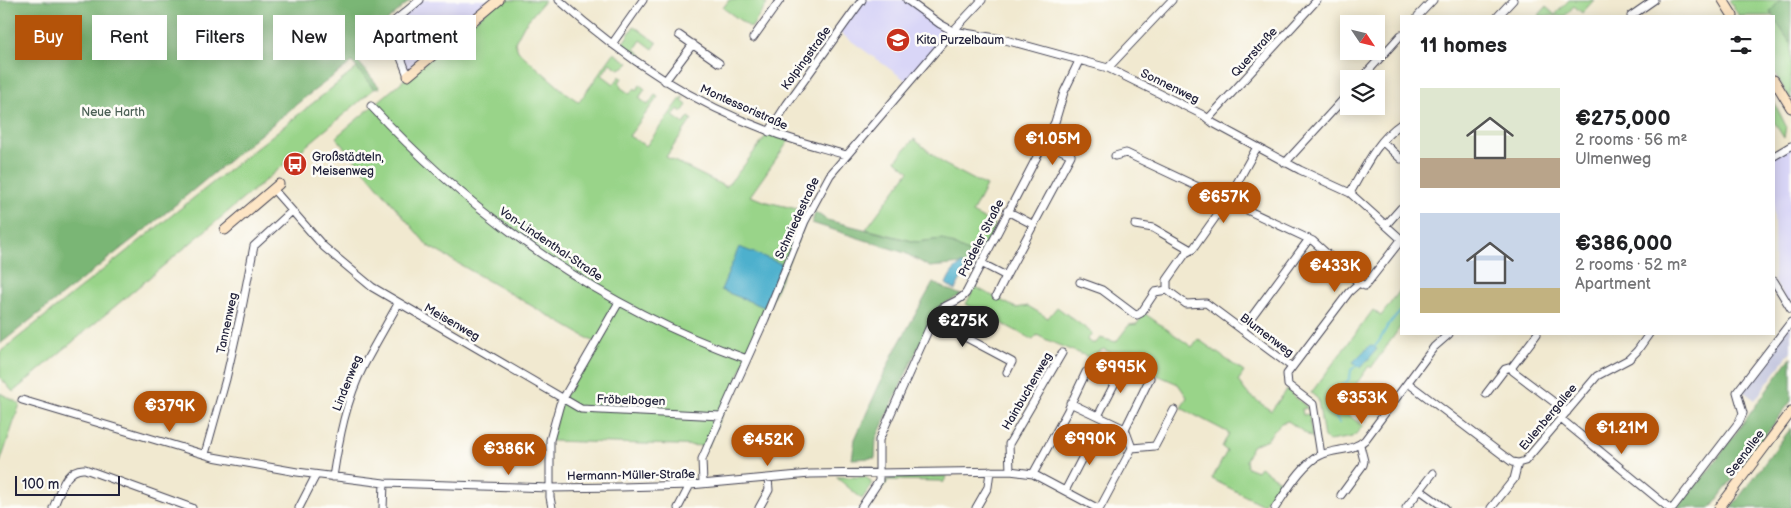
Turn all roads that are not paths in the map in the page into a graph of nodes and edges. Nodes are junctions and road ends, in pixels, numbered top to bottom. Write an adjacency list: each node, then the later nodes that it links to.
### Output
1 (420, 0): 29 (street)
2 (499, 0): 29 (main road)
3 (559, 0): 23 (street, Montessoristraße)
4 (643, 0): 23 (street)
5 (780, 0): 22 (street)
6 (862, 0): 37 (street, Kolpingstraße)
7 (907, 0): 19 (street, Sonnenweg)
8 (982, 0): 19 (street, Schmiedestraße)
9 (1172, 0): 27 (street)
10 (1318, 0): 35 (street, Querstraße)
11 (1433, 0): 15 (street)
12 (1513, 0): 16 (street)
13 (1654, 0): 17 (street)
14 (1723, 0): 18 (main road)
15 (1419, 15)
16 (1499, 15)
17 (1632, 15)
18 (1732, 15)
19 (953, 31): 25 (street, Sonnenweg); 42 (street, Schmiedestraße)
20 (680, 35): 24 (street)
21 (1400, 36): 28 (street)
22 (753, 38)
23 (612, 44): 30 (street, Montessoristraße)
24 (693, 44): 26 (street); 30 (street)
25 (1079, 61): 27 (street, Sonnenweg); 38 (street, Prödeler Straße)
26 (720, 63)
27 (1108, 68): 35 (street, Sonnenweg)
28 (1369, 70)
29 (408, 76)
30 (665, 81): 37 (street, Montessoristraße)
31 (1775, 82): 34 (main road)
32 (1340, 103): 46 (street)
33 (371, 106): 68 (street, Von-Lindenthal-Straße)
34 (1791, 108)
35 (1208, 120): 41 (street, Sonnenweg)
36 (1400, 125): 39 (street)
37 (770, 132): 42 (street, Montessoristraße)
38 (1044, 142): 52 (street, Prödeler Straße); 53 (street)
39 (1383, 142): 45 (street); 48 (street)
40 (1791, 146): 43 (street)
41 (1257, 147): 46 (street, Sonnenweg); 49 (street)
42 (846, 155): 78 (street, Schmiedestraße)
43 (1775, 155)
44 (1115, 156): 49 (street)
45 (1400, 158)
46 (1285, 163): 48 (street, Sonnenweg)
47 (276, 187): 51 (street, Meisenweg); 56 (main road)
48 (1350, 193): 55 (street, Sonnenweg)
49 (1227, 201): 58 (street); 60 (street)
50 (1400, 209): 55 (street)
51 (292, 211): 69 (street, Meisenweg); 100 (street, Tannenweg)
52 (1007, 211): 53 (street); 61 (street, Prödeler Straße)
53 (1034, 225): 62 (street)
54 (1136, 225): 60 (street)
55 (1386, 225): 57 (street, Sonnenweg)
56 (225, 230)
57 (1400, 239)
58 (1309, 240): 64 (street); 73 (street)
59 (1400, 241): 64 (street)
60 (1191, 250): 66 (street)
61 (981, 263): 62 (street); 71 (street, Prödeler Straße)
62 (1006, 276): 67 (street)
63 (1080, 282): 66 (street)
64 (1359, 283): 80 (street)
65 (1775, 283): 70 (street)
66 (1167, 290): 73 (street, Blumenweg)
67 (996, 296)
68 (619, 302): 78 (street, Von-Lindenthal-Straße); 87 (street)
69 (398, 304): 87 (street, Meisenweg); 109 (street, Lindenweg)
70 (1791, 309)
71 (933, 320): 82 (street); 105 (street, Prödeler Straße)
72 (1791, 322): 132 (street)
73 (1242, 330): 80 (street, Blumenweg)
74 (1448, 335): 85 (street)
75 (1535, 335): 81 (street)
76 (1648, 335): 91 (street, Eulenbergallee)
77 (1062, 353): 104 (street, Hainbuchenweg)
78 (747, 359): 93 (street, Schmiedestraße)
79 (1125, 363): 94 (street)
80 (1292, 367): 101 (street, Blumenweg)
81 (1512, 367): 86 (street); 91 (street)
82 (1007, 372)
83 (1086, 372): 89 (street)
84 (1150, 378): 96 (street)
85 (1408, 383): 98 (street); 102 (street, Eulenbergallee)
86 (1486, 394)
87 (564, 398): 93 (street, Fröbelbogen); 114 (street)
88 (22, 400): 100 (street, Hermann-Müller-Straße)
89 (1070, 403): 94 (street); 107 (street)
90 (1174, 410): 99 (street)
91 (1567, 412): 95 (street, Eulenbergallee)
92 (1791, 412): 133 (main road, Seenallee)
93 (721, 416): 112 (street, Schmiedestraße)
94 (1098, 416): 96 (street)
95 (1561, 419): 102 (street, Eulenbergallee); 132 (street)
96 (1125, 429): 99 (street)
97 (1096, 432): 116 (street)
98 (1360, 445): 101 (street); 117 (street)
99 (1132, 448): 127 (street)
100 (205, 454): 108 (street, Hermann-Müller-Straße)
101 (1321, 455): 128 (street)
102 (1518, 463): 131 (street)
103 (990, 471): 104 (street, Hermann-Müller-Straße); 105 (street, Hermann-Müller-Straße); 126 (street)
104 (1010, 471): 107 (street, Hermann-Müller-Straße)
105 (880, 473): 110 (street, Hermann-Müller-Straße); 125 (street)
106 (1433, 473): 115 (street)
107 (1033, 474): 116 (street, Hermann-Müller-Straße)
108 (316, 475): 109 (street, Hermann-Müller-Straße); 120 (street)
109 (333, 477): 111 (street, Hermann-Müller-Straße)
110 (768, 478): 112 (street, Hermann-Müller-Straße); 124 (street)
111 (384, 483): 114 (street, Hermann-Müller-Straße); 121 (street)
112 (703, 484): 113 (street, Hermann-Müller-Straße)
113 (690, 485): 114 (street, Hermann-Müller-Straße); 123 (street)
114 (551, 488): 122 (street)
115 (1420, 490): 129 (street); 130 (street)
116 (1065, 491): 127 (street, Hermann-Müller-Straße)
117 (1341, 495)
118 (53, 508): 119 (street)
119 (192, 508)
120 (299, 508)
121 (383, 508)
122 (552, 508)
123 (678, 508)
124 (759, 508)
125 (861, 508)
126 (976, 508)
127 (1099, 508)
128 (1275, 508)
129 (1406, 508)
130 (1445, 508)
131 (1490, 508)
132 (1671, 508)
133 (1719, 508)

